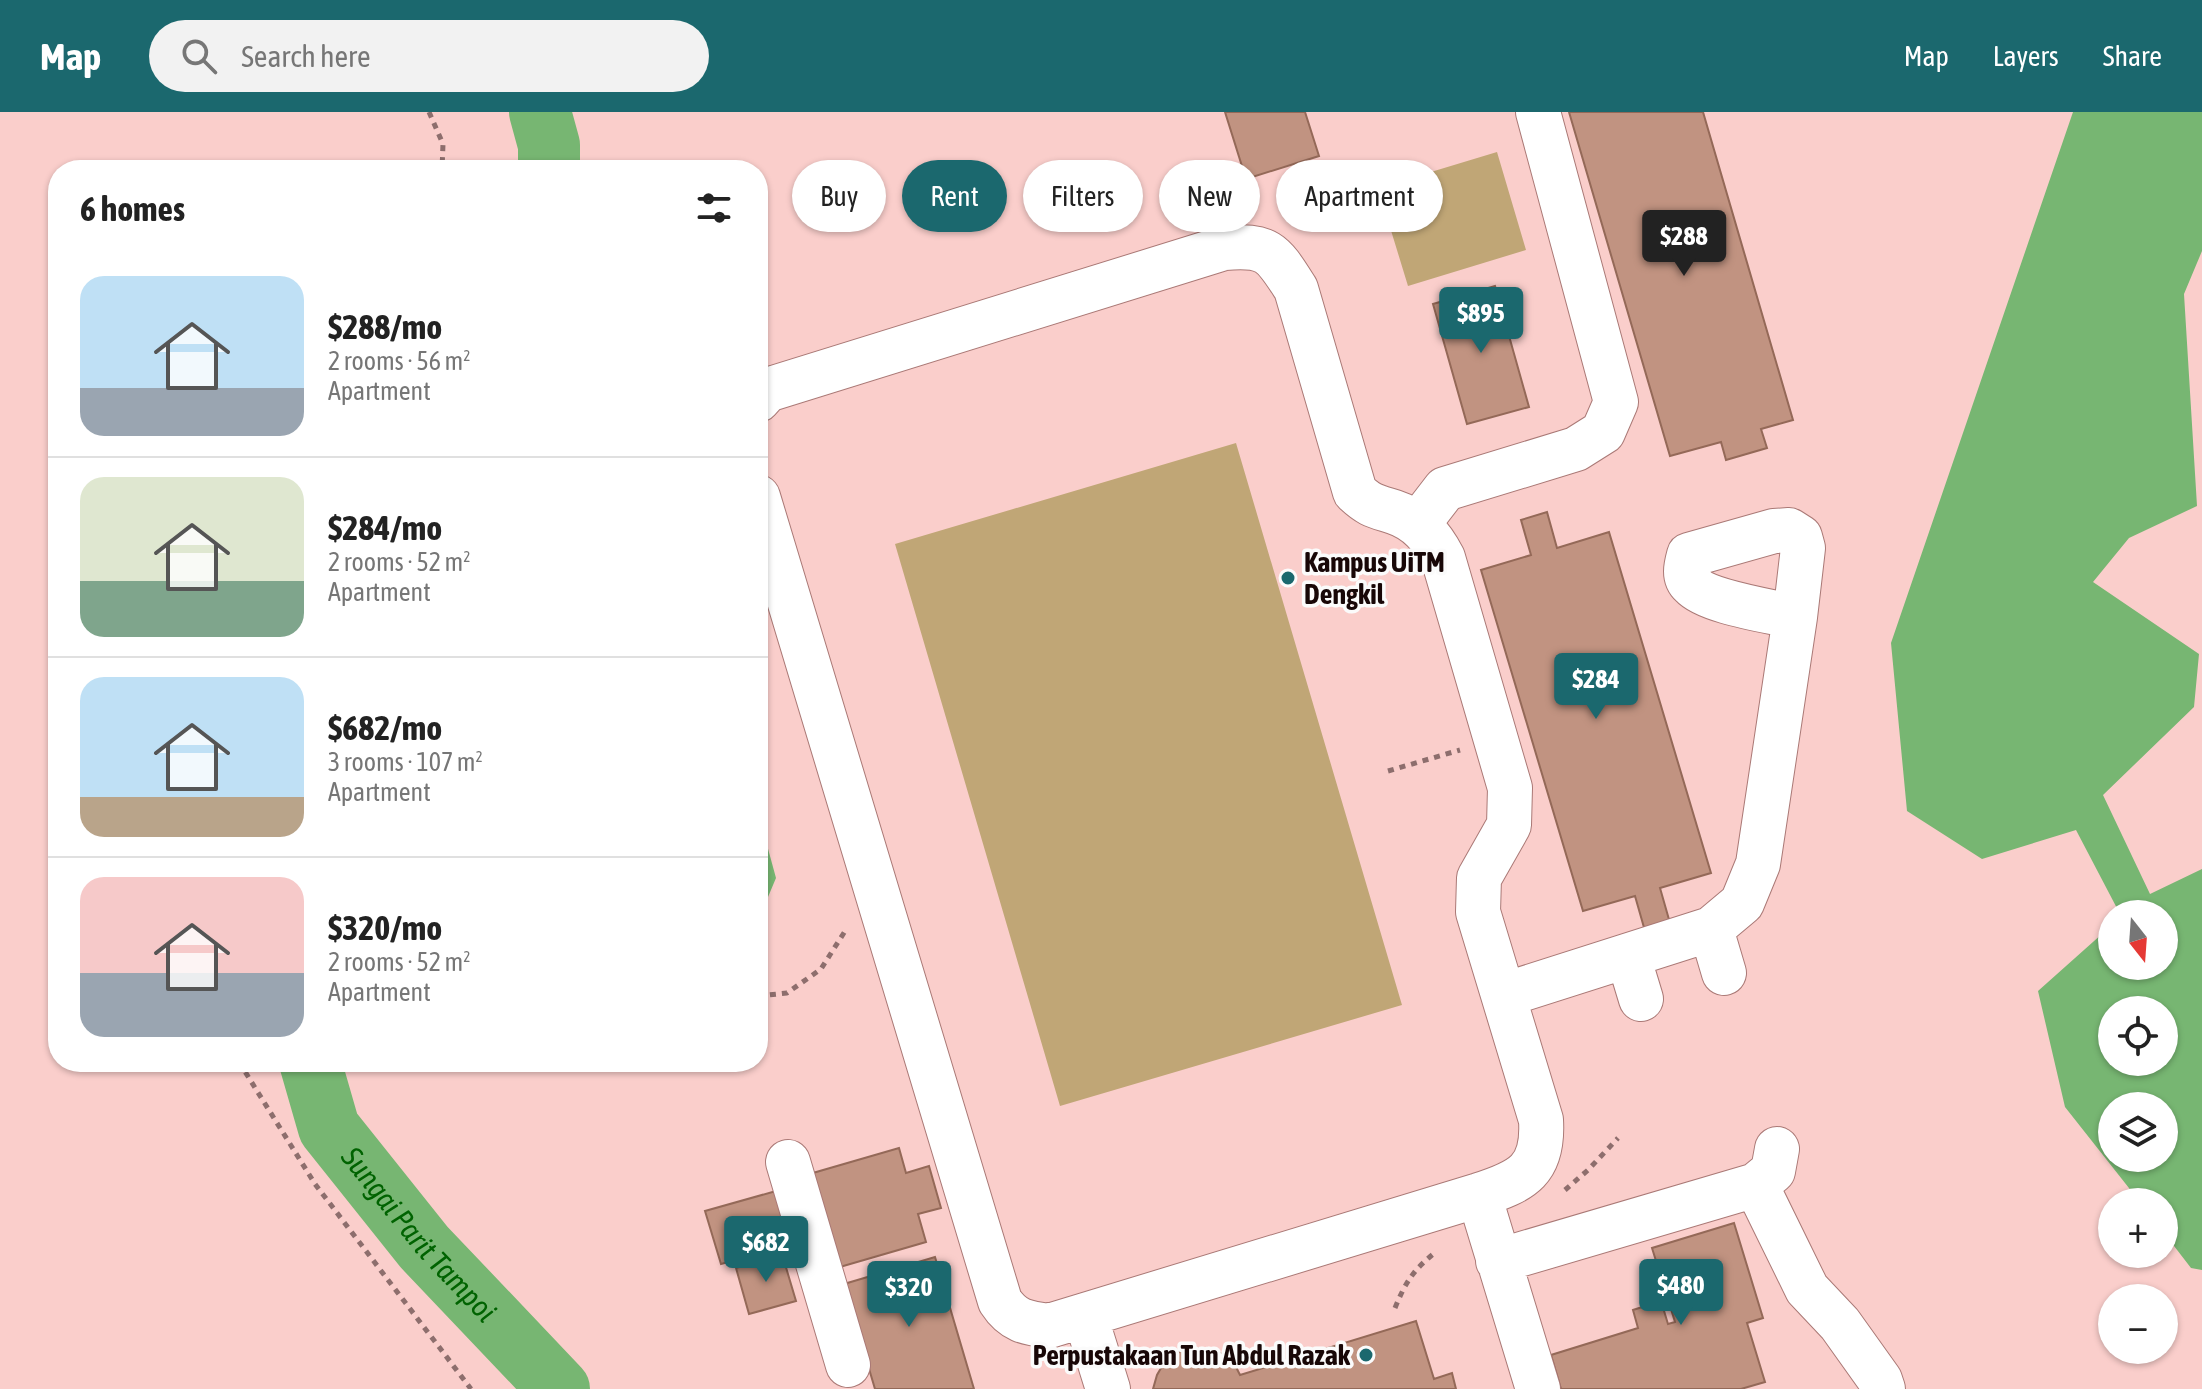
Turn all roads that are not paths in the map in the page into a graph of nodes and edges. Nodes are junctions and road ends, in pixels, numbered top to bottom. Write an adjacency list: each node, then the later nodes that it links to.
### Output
1 (1538, 112): 3 (lane)
2 (768, 390): 3 (lane)
3 (1418, 524): 9 (lane)
4 (768, 532): 14 (lane)
5 (1795, 617): 6 (lane)
6 (1711, 929): 7 (lane); 8 (lane)
7 (1628, 956): 9 (lane); 10 (lane)
8 (1724, 973)
9 (1504, 995): 12 (lane)
10 (1641, 999)
11 (788, 1162): 15 (lane)
12 (1479, 1195): 13 (lane); 14 (lane)
13 (1498, 1261): 17 (lane); 18 (lane)
14 (1085, 1315): 16 (lane)
15 (848, 1365)
16 (1108, 1389)
17 (1538, 1389)
18 (1883, 1389)

